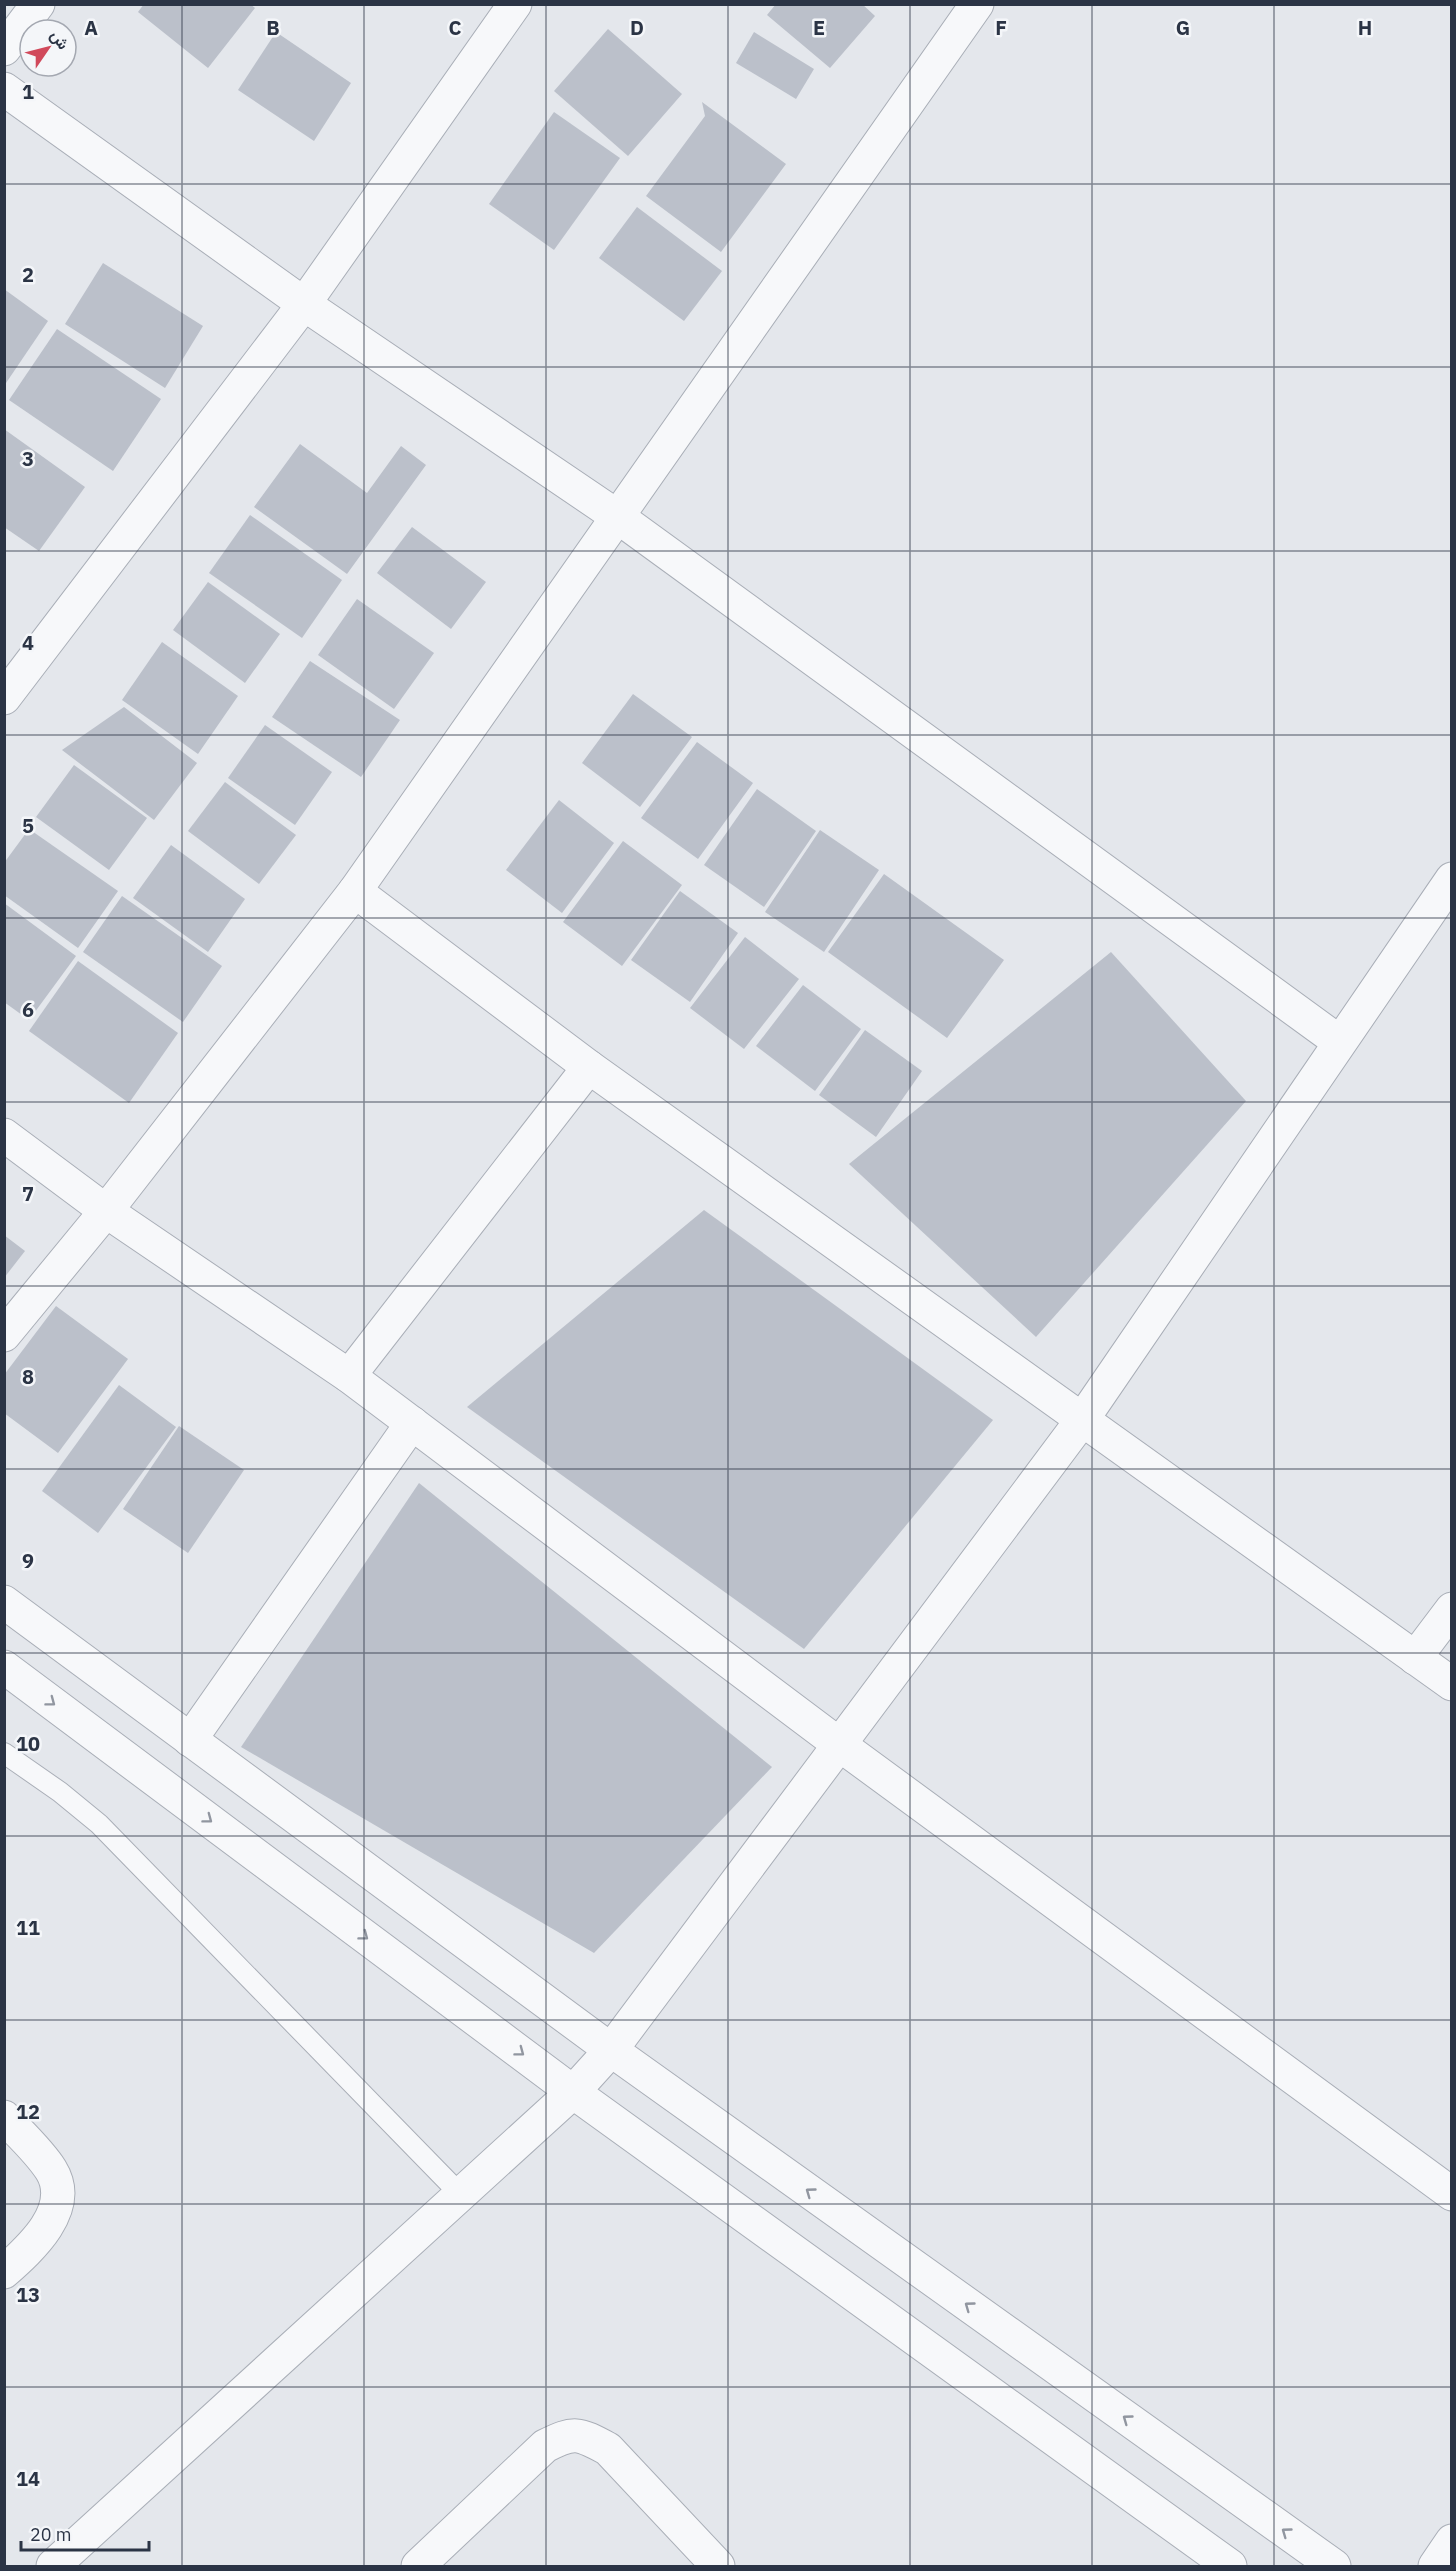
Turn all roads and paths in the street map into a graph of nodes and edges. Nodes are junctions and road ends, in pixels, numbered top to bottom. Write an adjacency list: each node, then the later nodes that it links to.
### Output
1 (38, 4): 4 (street)
2 (515, 4): 6 (street)
3 (977, 4): 7 (street)
4 (4, 49)
5 (4, 89): 6 (street)
6 (304, 304): 7 (street); 8 (street)
7 (618, 517): 10 (street); 11 (street)
8 (4, 698)
9 (1452, 879): 11 (street)
10 (355, 891): 12 (street); 14 (street)
11 (1338, 1041): 17 (street)
12 (589, 1067): 16 (street); 17 (street)
13 (4, 1135): 14 (street)
14 (106, 1211): 15 (street); 16 (street)
15 (4, 1335)
16 (350, 1377): 18 (street)
17 (1082, 1420): 21 (street); 25 (street)
18 (412, 1423): 24 (street); 25 (street)
19 (4, 1602): 24 (street)
20 (1452, 1609): 21 (street)
21 (1415, 1658): 23 (street)
22 (4, 1667): 28 (street, one-way to 28)
23 (1452, 1684)
24 (190, 1740): 27 (street)
25 (840, 1745): 27 (street); 30 (street)
26 (4, 1753): 31 (lane)
27 (611, 2050): 28 (street); 38 (street, one-way to 27)
28 (573, 2092): 31 (street); 37 (street)
29 (4, 2117): 32 (street)
30 (1452, 2194)
31 (460, 2195): 34 (street)
32 (4, 2272)
33 (1452, 2541): 39 (street)
34 (53, 2566)
35 (418, 2566): 36 (street)
36 (718, 2566)
37 (1230, 2566)
38 (1334, 2566)
39 (1435, 2566)

